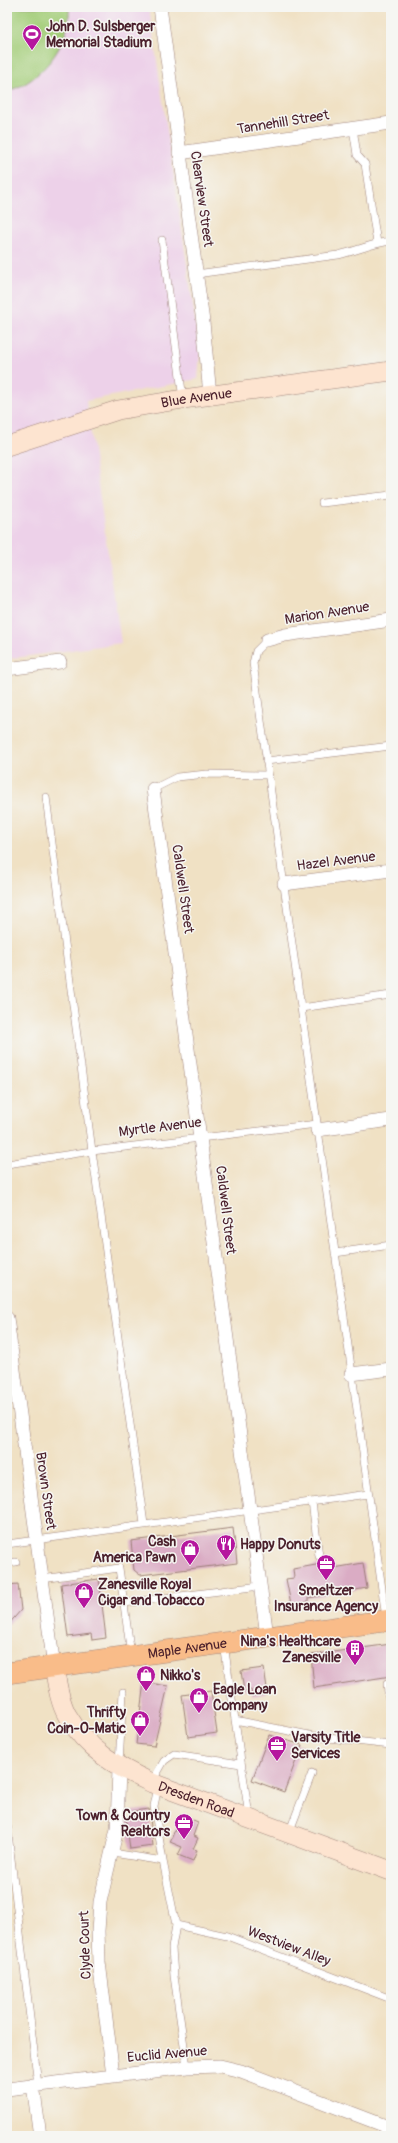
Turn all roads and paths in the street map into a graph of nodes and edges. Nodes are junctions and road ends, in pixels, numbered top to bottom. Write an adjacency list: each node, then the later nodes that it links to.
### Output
1 (160, 7): 4 (street, Clearview Street)
2 (391, 123): 3 (street, Tannehill Street)
3 (353, 128): 4 (street, Tannehill Street); 7 (lane)
4 (179, 153): 8 (street, Clearview Street)
5 (162, 240): 11 (lane)
6 (391, 241): 7 (lane)
7 (377, 243): 8 (lane)
8 (196, 274): 10 (street, Clearview Street)
9 (391, 371): 10 (street, Blue Avenue)
10 (210, 395): 11 (street, Blue Avenue)
11 (183, 399): 12 (street, Blue Avenue)
12 (10, 444)
13 (391, 495): 14 (lane)
14 (322, 503)
15 (391, 620): 16 (street, Marion Avenue)
16 (268, 640): 20 (lane)
17 (60, 662): 18 (street)
18 (7, 669)
19 (391, 746): 20 (lane)
20 (266, 762): 21 (lane)
21 (268, 774): 22 (lane); 25 (lane)
22 (153, 789): 30 (street, Caldwell Street)
23 (46, 797): 31 (lane)
24 (391, 870): 25 (street, Hazel Avenue)
25 (284, 884): 27 (lane)
26 (391, 995): 27 (lane)
27 (301, 1008): 29 (lane)
28 (391, 1120): 29 (street, Myrtle Avenue)
29 (317, 1127): 30 (lane, Myrtle Avenue); 34 (lane)
30 (201, 1138): 31 (lane, Myrtle Avenue); 40 (street, Caldwell Street)
31 (92, 1151): 32 (lane, Myrtle Avenue); 41 (lane)
32 (7, 1164)
33 (391, 1245): 34 (lane)
34 (335, 1253): 37 (lane)
35 (7, 1318): 42 (street, Brown Street)
36 (391, 1369): 37 (street)
37 (351, 1374): 38 (lane)
38 (368, 1494): 39 (lane); 50 (lane)
39 (312, 1502): 40 (lane); 44 (lane)
40 (250, 1510): 41 (lane); 48 (street, Caldwell Street)
41 (144, 1524): 42 (lane)
42 (37, 1540): 43 (lane); 47 (street, Brown Street)
43 (7, 1544)
44 (319, 1556)
45 (16, 1562): 46 (lane)
46 (7, 1563)
47 (42, 1579): 49 (lane); 54 (street, Brown Street)
48 (260, 1586): 49 (lane); 51 (street, Caldwell Street)
49 (124, 1603): 53 (lane)
50 (388, 1620): 51 (main road, Maple Avenue)
51 (268, 1636): 52 (main road, Maple Avenue)
52 (224, 1642): 53 (main road, Maple Avenue); 59 (lane)
53 (131, 1656): 54 (main road, Maple Avenue)
54 (54, 1667): 55 (main road, Maple Avenue); 62 (street, Dresden Road)
55 (7, 1673)
56 (391, 1684): 58 (lane)
57 (123, 1692): 62 (lane)
58 (391, 1716)
59 (235, 1720): 60 (lane); 61 (lane)
60 (391, 1745)
61 (241, 1764): 64 (lane); 65 (lane)
62 (119, 1768): 64 (street, Dresden Road); 68 (street, Clyde Court)
63 (312, 1773): 67 (lane)
64 (155, 1784): 65 (street, Dresden Road); 69 (lane)
65 (249, 1819): 67 (street, Dresden Road)
66 (7, 1825): 75 (lane)
67 (289, 1834): 70 (street, Dresden Road)
68 (113, 1853): 69 (lane); 74 (street, Clyde Court)
69 (163, 1861): 71 (lane)
70 (391, 1871)
71 (176, 1925): 72 (lane, Westview Alley); 73 (lane)
72 (391, 1999)
73 (187, 2067): 74 (street, Euclid Avenue); 77 (street, Euclid Avenue)
74 (113, 2075): 75 (street, Euclid Avenue)
75 (35, 2085): 76 (street, Euclid Avenue); 78 (street)
76 (7, 2089)
77 (391, 2128)
78 (40, 2136)

